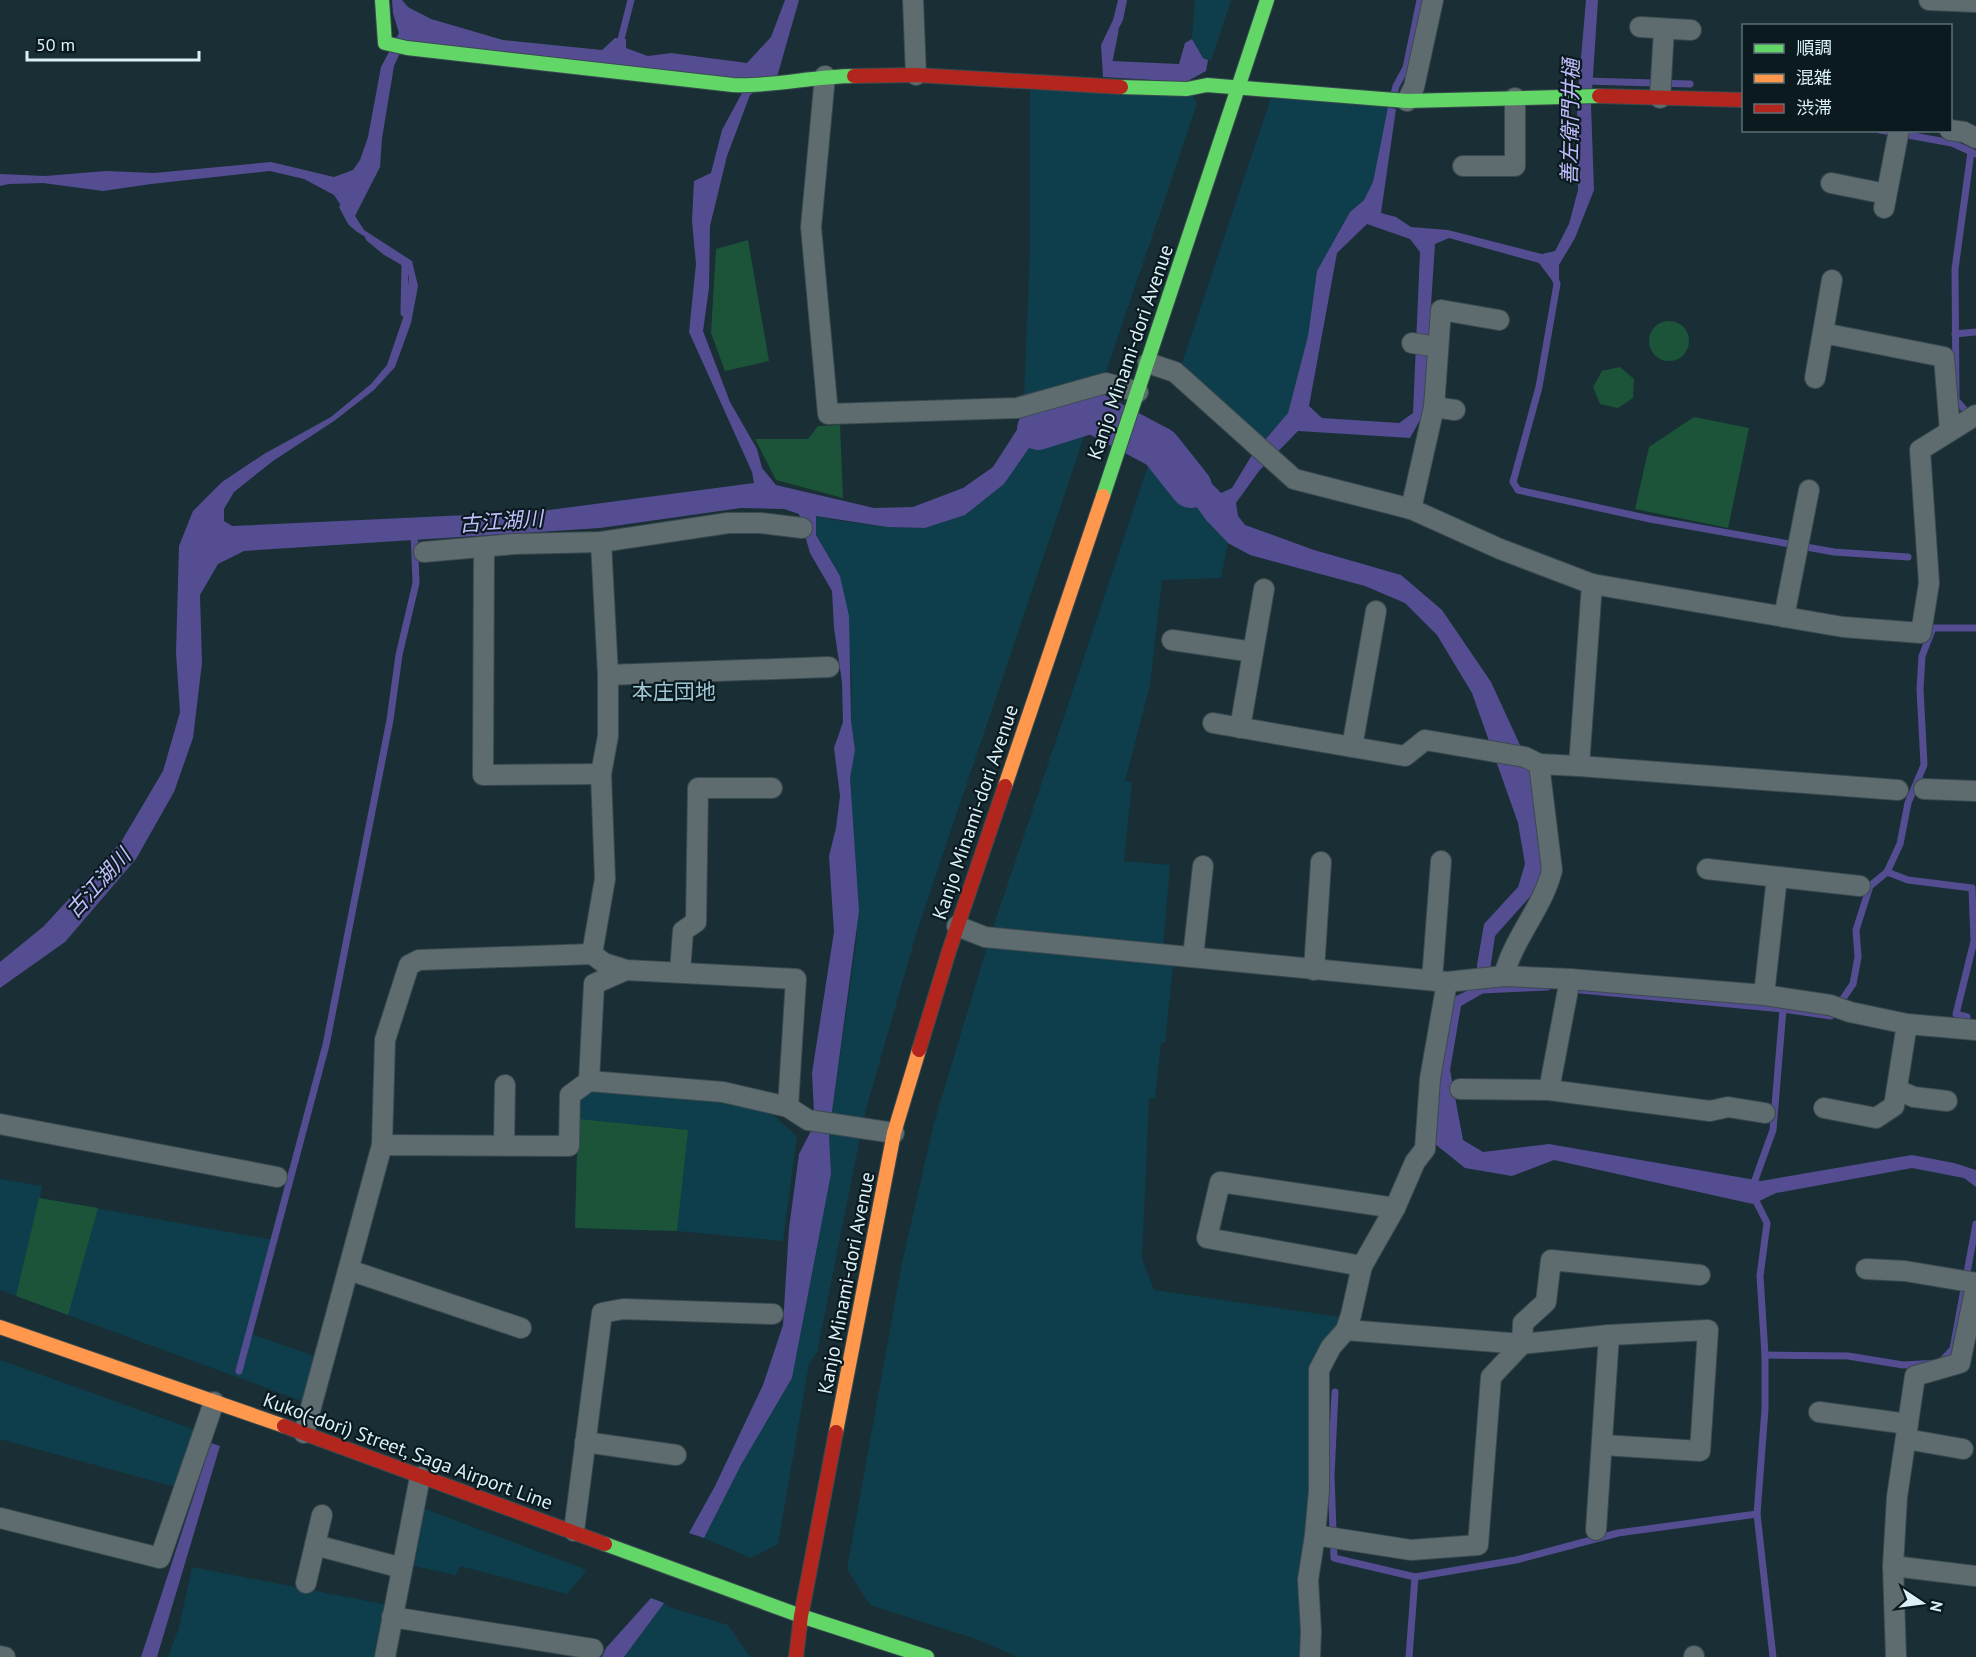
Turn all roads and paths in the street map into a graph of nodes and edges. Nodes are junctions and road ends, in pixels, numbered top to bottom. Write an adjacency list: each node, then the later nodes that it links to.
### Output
1 (382, 0): 11 (main road)
2 (914, 0): 10 (street)
3 (1266, 0): 12 (main road, Kanjo Minami-dori Avenue)
4 (1433, 0): 15 (street)
5 (1929, 0): 6 (street)
6 (1976, 2)
7 (1640, 27): 8 (street)
8 (1664, 29): 9 (street); 14 (street)
9 (1691, 30)
10 (916, 75): 11 (main road); 12 (main road)
11 (825, 76): 29 (street)
12 (1238, 88): 15 (main road); 27 (main road, Kanjo Minami-dori Avenue)
13 (1515, 98): 14 (main road); 15 (main road); 20 (street)
14 (1660, 98): 16 (main road)
15 (1405, 100)
16 (1742, 100)
17 (1952, 130): 19 (street)
18 (1898, 136): 21 (street)
19 (1976, 138)
20 (1463, 166)
21 (1831, 183)
22 (1832, 280): 24 (street)
23 (1499, 320): 26 (street)
24 (1823, 333): 28 (street); 33 (street)
25 (1412, 343): 26 (street)
26 (1438, 347): 30 (street)
27 (1148, 363): 29 (main road, Kanjo Minami-dori Avenue); 35 (street)
28 (1815, 378)
29 (1138, 392): 64 (main road, Kanjo Minami-dori Avenue)
30 (1434, 407): 31 (street); 35 (street)
31 (1455, 410)
32 (1973, 417): 33 (street)
33 (1950, 431): 43 (street)
34 (1809, 490): 43 (street)
35 (1411, 509): 40 (street)
36 (802, 528): 37 (street)
37 (601, 542): 38 (street); 47 (street)
38 (483, 547): 39 (street); 53 (street)
39 (424, 552)
40 (1592, 584): 43 (street); 52 (street)
41 (1264, 589): 45 (street)
42 (1376, 611): 50 (street)
43 (1784, 617)
44 (1173, 640): 45 (street)
45 (1253, 652): 49 (street)
46 (829, 667): 47 (street)
47 (608, 675): 53 (street)
48 (1213, 723): 49 (street)
49 (1240, 728): 50 (street)
50 (1352, 747): 51 (street)
51 (1532, 760): 52 (street); 70 (street)
52 (1579, 766): 56 (street)
53 (601, 774): 65 (street)
54 (772, 788): 69 (street)
55 (1924, 789): 57 (street)
56 (1898, 790)
57 (1976, 791)
58 (1441, 861): 71 (street)
59 (1320, 862): 68 (street)
60 (1203, 866): 66 (street)
61 (1707, 869): 62 (street)
62 (1778, 877): 63 (street); 73 (street)
63 (1860, 886)
64 (957, 926): 66 (street); 86 (main road, Kanjo Minami-dori Avenue)
65 (592, 954): 67 (street); 87 (street)
66 (1193, 957): 68 (street)
67 (626, 970): 69 (street); 76 (street)
68 (1314, 970): 71 (street)
69 (680, 972): 82 (street)
70 (1489, 978): 71 (street); 72 (street)
71 (1440, 981): 90 (street)
72 (1568, 988): 73 (street); 79 (street)
73 (1764, 995): 74 (street)
74 (1907, 1024): 75 (street); 80 (street)
75 (1976, 1030)
76 (588, 1081): 82 (street); 88 (street)
77 (505, 1085): 88 (street)
78 (1460, 1089): 79 (street)
79 (1549, 1090): 84 (street)
80 (1897, 1090): 81 (street); 83 (street)
81 (1947, 1101)
82 (788, 1107): 86 (street)
83 (1824, 1108)
84 (1766, 1113)
85 (0, 1124): 89 (street)
86 (894, 1134): 122 (main road, Kanjo Minami-dori Avenue)
87 (382, 1145): 88 (street); 93 (street)
88 (504, 1145)
89 (277, 1177)
90 (1395, 1208): 91 (street); 91 (street)
91 (1362, 1266): 99 (street)
92 (1866, 1269): 95 (street)
93 (349, 1270): 98 (street); 106 (street)
94 (1700, 1275): 101 (street)
95 (1970, 1283): 102 (street)
96 (773, 1314): 107 (street)
97 (0, 1327): 103 (main road, Kuko(-dori) Street, Saga Airport Line)
98 (521, 1328)
99 (1346, 1330): 101 (street); 116 (street)
100 (1609, 1335): 101 (street); 108 (street); 108 (street)
101 (1522, 1344): 116 (street)
102 (1968, 1365): 105 (street)
103 (214, 1402): 106 (main road, Kuko(-dori) Street, Saga Airport Line); 113 (street)
104 (1819, 1412): 105 (street)
105 (1907, 1432): 109 (street); 118 (street)
106 (304, 1433): 111 (main road, Kuko(-dori) Street, Saga Airport Line)
107 (585, 1442): 110 (street); 115 (street)
108 (1603, 1445): 114 (street)
109 (1963, 1449)
110 (676, 1455)
111 (420, 1477): 115 (main road, Kuko(-dori) Street, Saga Airport Line); 119 (street)
112 (322, 1515): 117 (street)
113 (0, 1518)
114 (1596, 1530)
115 (573, 1531): 122 (main road, Kuko(-dori) Street, Saga Airport Line)
116 (1315, 1535): 130 (street)
117 (315, 1545): 119 (street); 121 (street)
118 (1893, 1566): 120 (street); 131 (street)
119 (402, 1568): 123 (street)
120 (1976, 1576)
121 (306, 1583)
122 (801, 1616): 128 (main road, Kanjo Minami-dori Avenue); 129 (main road, Kuko(-dori) Street, Saga Airport Line)
123 (392, 1617): 124 (street); 127 (street)
124 (593, 1649)
125 (0, 1656): 126 (street)
126 (5, 1657)
127 (385, 1657)
128 (796, 1657)
129 (927, 1657)
130 (1310, 1657)
131 (1896, 1657)

